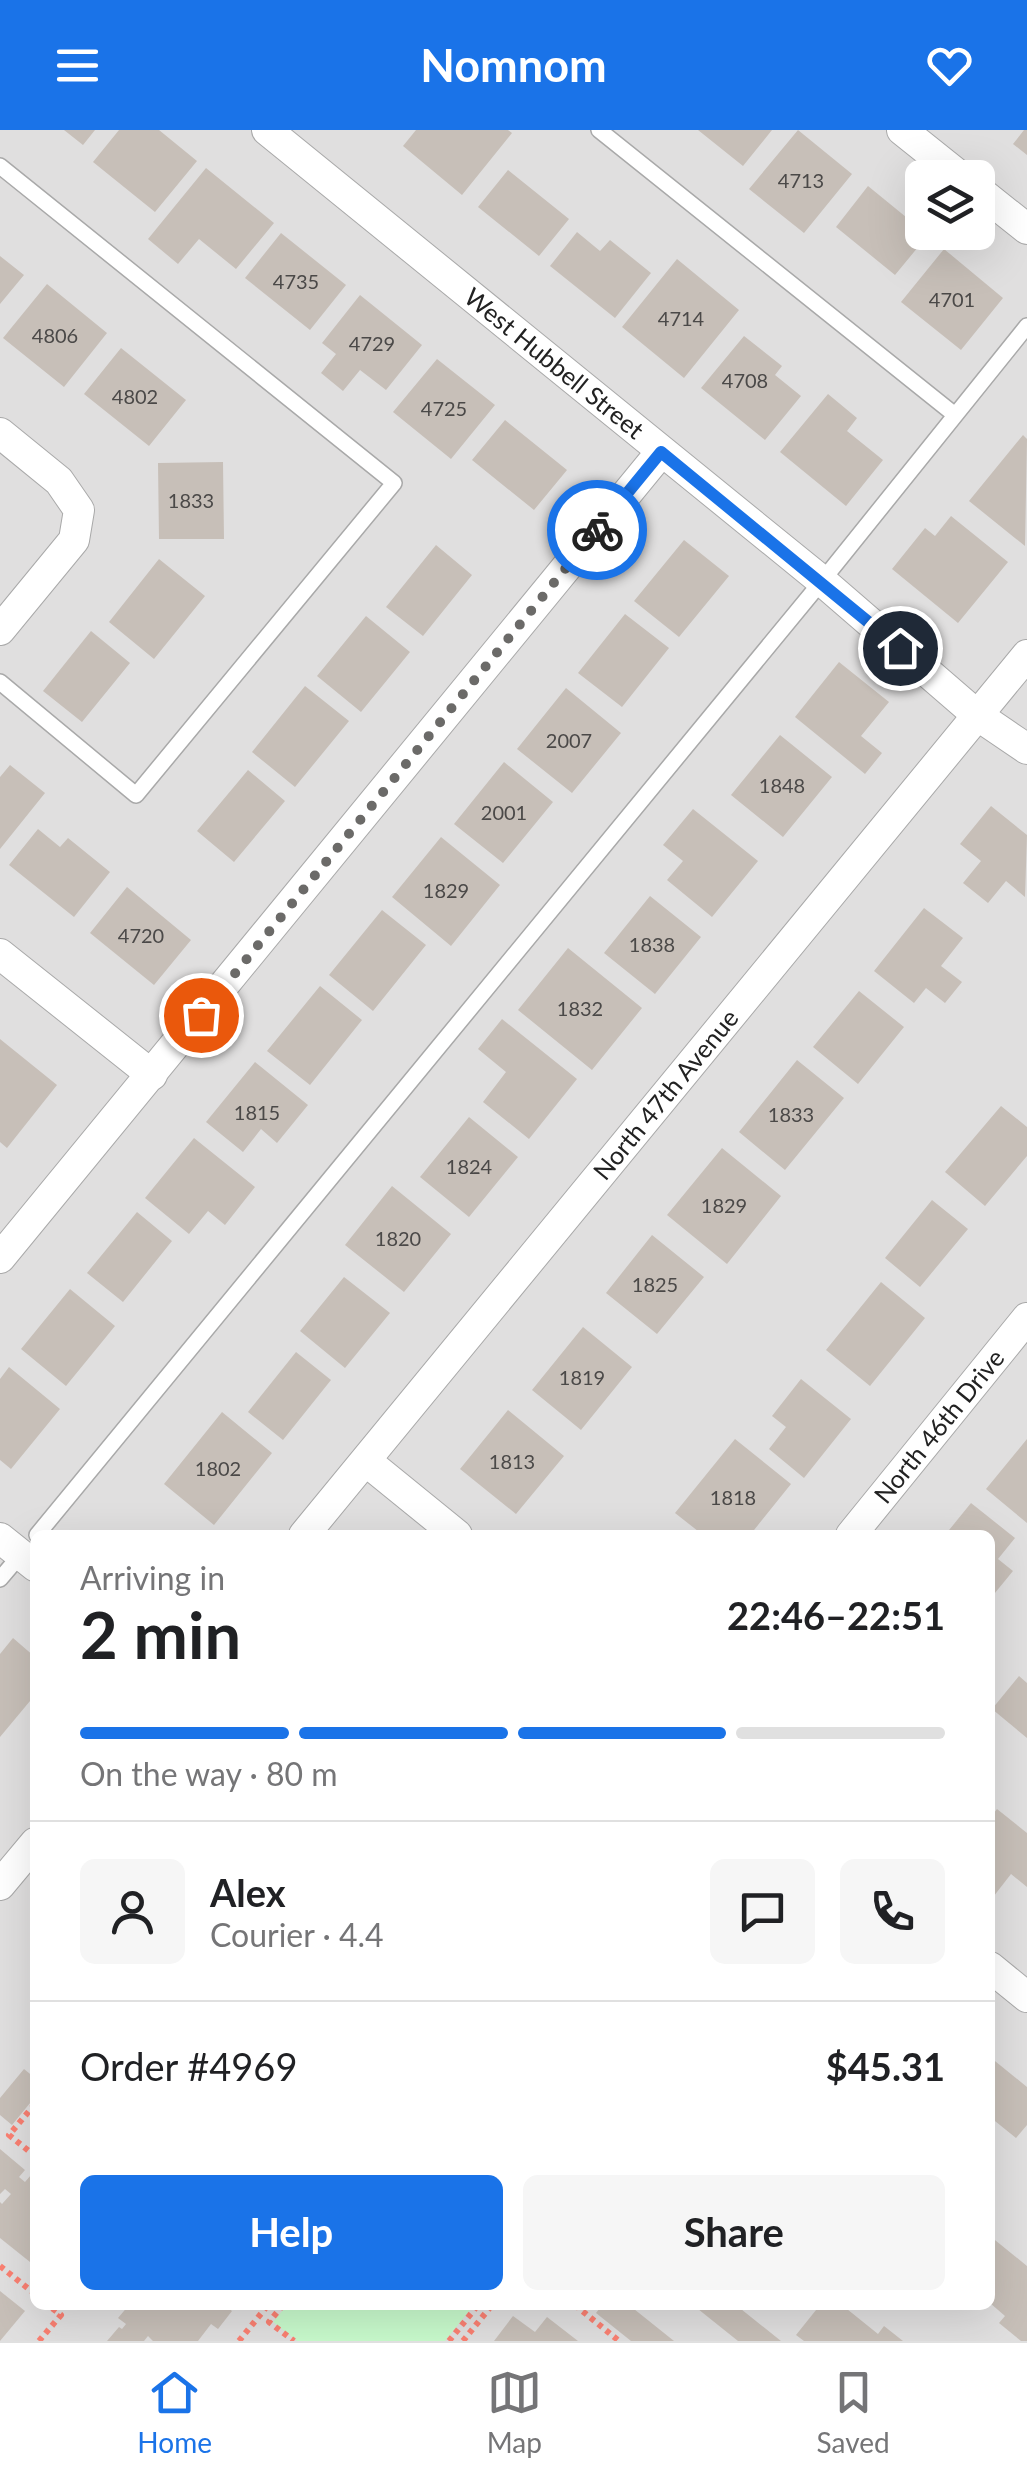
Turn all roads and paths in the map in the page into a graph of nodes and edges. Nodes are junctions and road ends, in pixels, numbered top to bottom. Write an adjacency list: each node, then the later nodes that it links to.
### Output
1 (267, 130): 11 (street, West Hubbell Street)
2 (599, 130): 9 (lane)
3 (922, 136): 4 (street)
4 (945, 160)
5 (0, 166): 15 (lane)
6 (995, 204): 7 (street)
7 (1027, 229)
8 (1027, 326): 9 (lane)
9 (955, 416): 12 (lane)
10 (0, 433): 13 (street)
11 (661, 452): 12 (street, West Hubbell Street); 19 (street)
12 (822, 581): 16 (street, West Hubbell Street); 23 (lane)
13 (0, 630)
14 (1027, 656): 16 (street, North 47th Avenue)
15 (0, 682)
16 (977, 715): 17 (street, West Hubbell Street); 22 (street, North 47th Avenue)
17 (1027, 749)
18 (0, 954): 19 (street)
19 (152, 1075): 20 (street)
20 (0, 1258)
21 (1027, 1318): 26 (street, North 46th Drive)
22 (366, 1461): 24 (street, North 47th Avenue); 25 (street)
23 (38, 1530)
24 (308, 1530)
25 (451, 1530)
26 (855, 1530)
27 (25, 1546): 28 (lane)
28 (0, 1579)
29 (30, 1848): 30 (street)
30 (0, 1885)
31 (995, 1971): 32 (street)
32 (1027, 1997)
33 (30, 2110): 34 (path)
34 (30, 2152)
35 (0, 2266): 36 (path)
36 (30, 2290)
37 (54, 2310): 43 (path)
38 (264, 2310): 44 (path)
39 (278, 2310): 45 (path)
40 (474, 2310): 46 (path)
41 (488, 2310): 47 (path)
42 (581, 2310): 48 (path)
43 (39, 2341)
44 (239, 2341)
45 (294, 2341)
46 (449, 2341)
47 (463, 2341)
48 (619, 2341)

